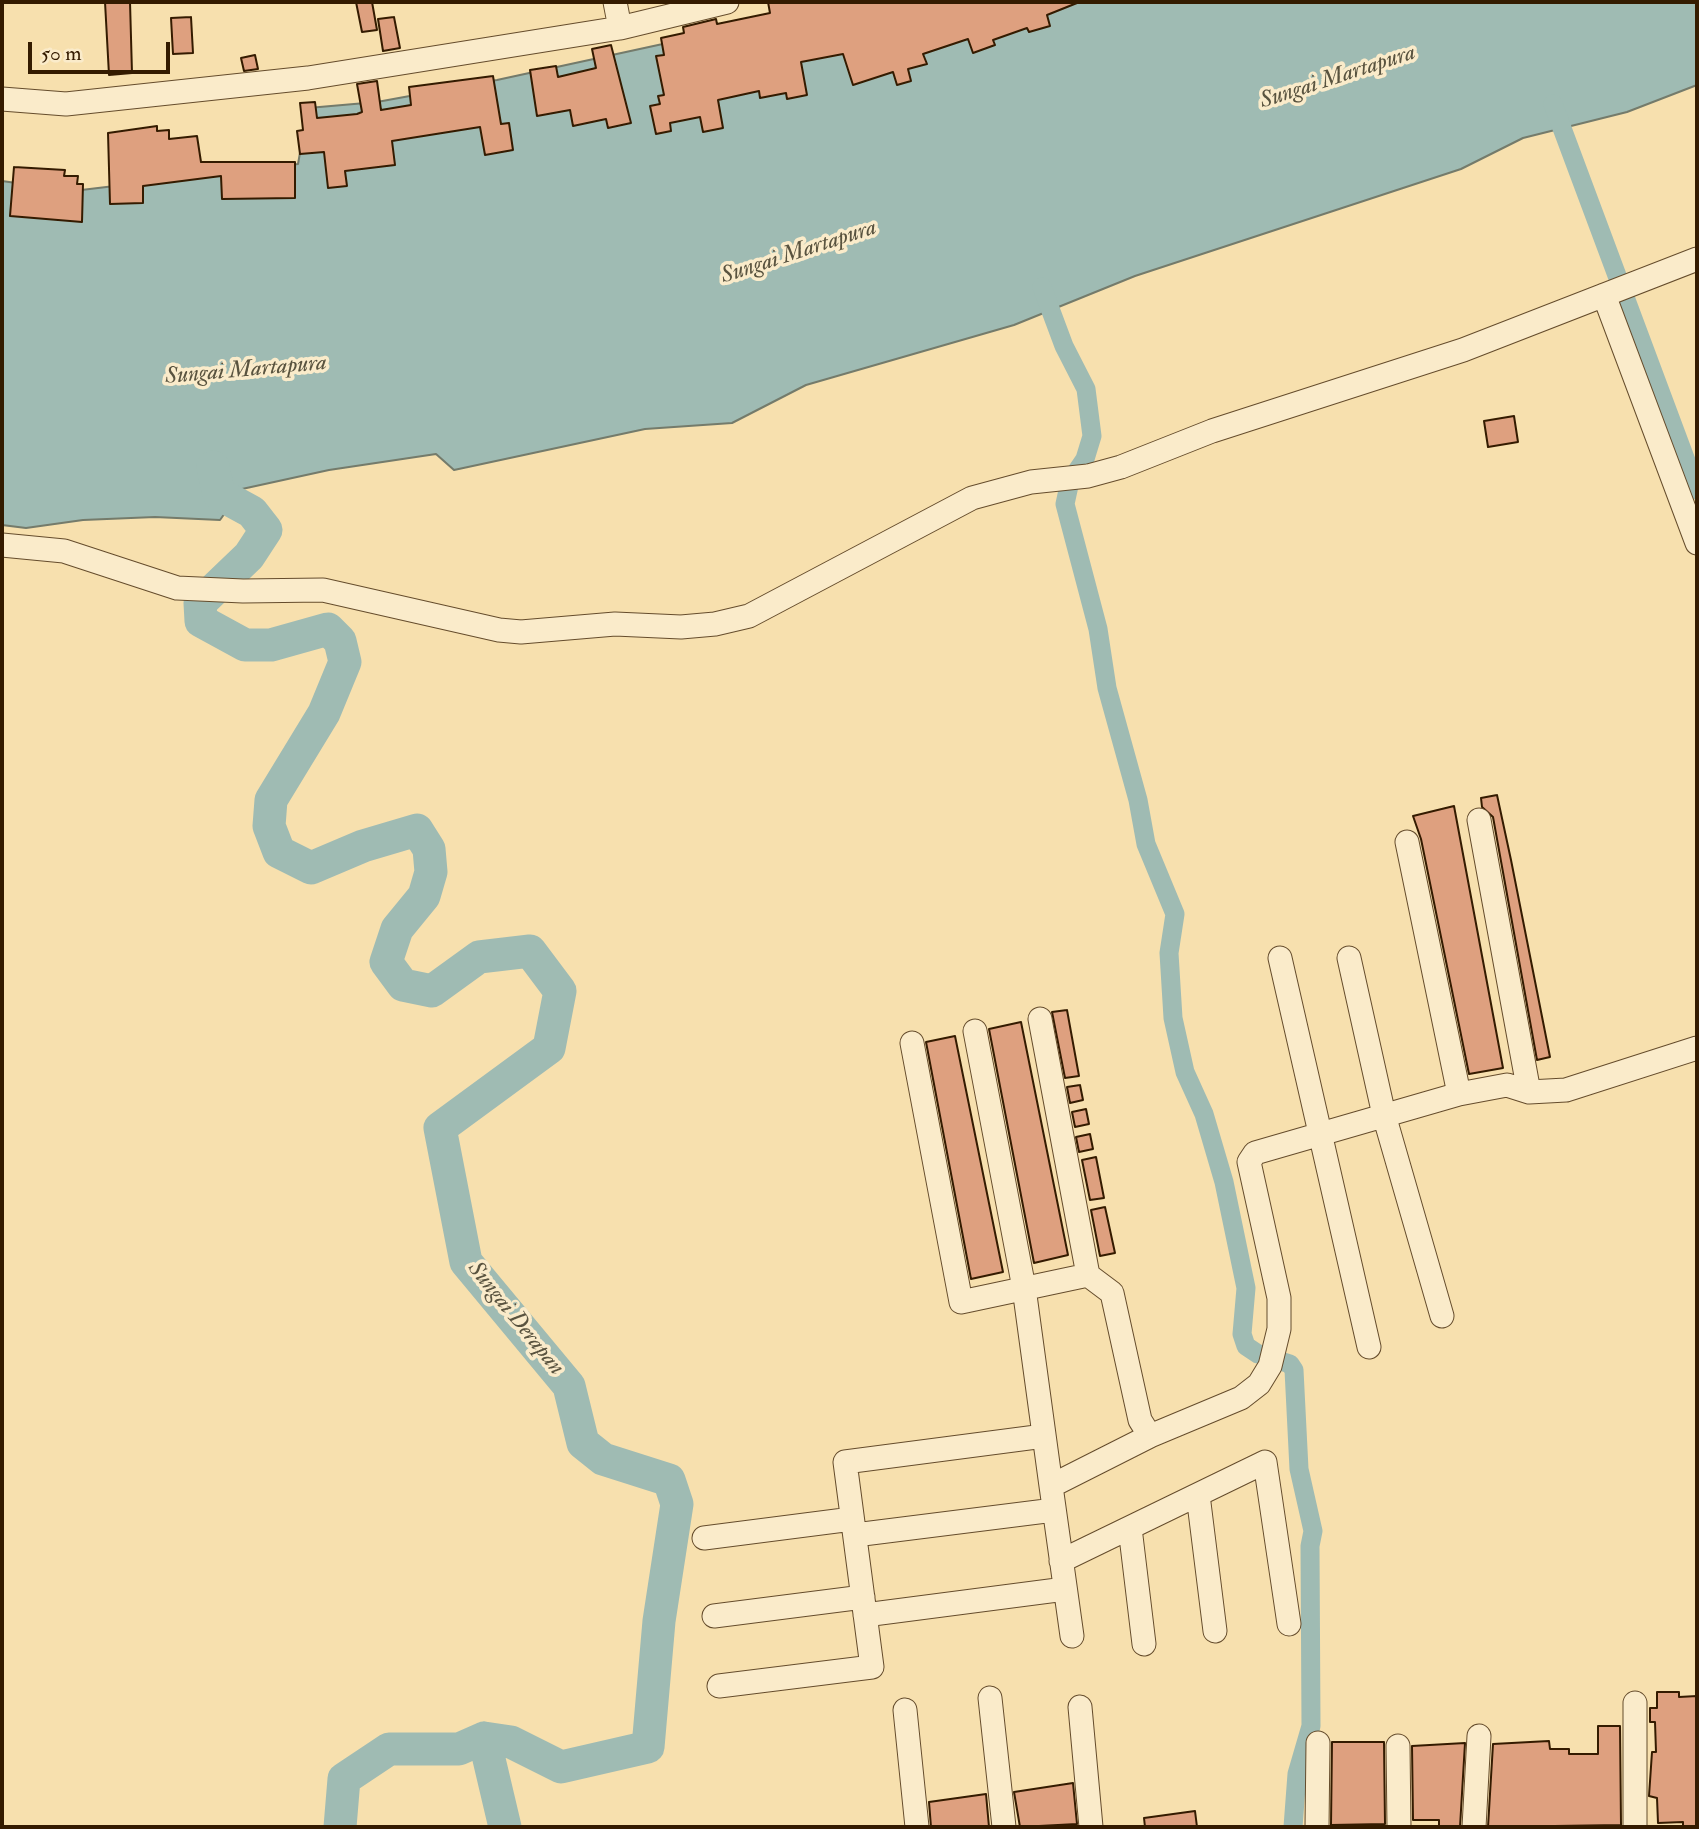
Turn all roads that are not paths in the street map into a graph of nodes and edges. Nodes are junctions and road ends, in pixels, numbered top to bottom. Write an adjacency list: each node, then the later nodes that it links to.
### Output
1 (615, 2): 3 (street)
2 (727, 2): 3 (street)
3 (620, 28): 4 (street)
4 (2, 99)
5 (1697, 259): 6 (street)
6 (1618, 290): 7 (street); 8 (street)
7 (1697, 543)
8 (2, 545)
9 (1479, 820): 17 (street)
10 (1407, 842): 18 (street)
11 (1280, 958): 20 (street)
12 (1349, 958): 19 (street)
13 (1040, 1019): 21 (street)
14 (975, 1031): 22 (street)
15 (912, 1043): 22 (street)
16 (1697, 1048): 17 (street)
17 (1528, 1092): 18 (street)
18 (1458, 1094): 19 (street)
19 (1384, 1115): 20 (street); 23 (street)
20 (1319, 1134): 24 (street); 26 (street)
21 (1088, 1275): 22 (street); 26 (street)
22 (1024, 1288): 25 (street)
23 (1442, 1316)
24 (1369, 1347)
25 (1044, 1436): 27 (street); 30 (street)
26 (1150, 1436): 27 (street)
27 (1051, 1486): 29 (street)
28 (1198, 1495): 31 (street); 37 (street); 38 (street)
29 (1054, 1510): 30 (street); 33 (street)
30 (854, 1527): 32 (street); 35 (street)
31 (1130, 1528): 33 (street); 40 (street)
32 (704, 1538)
33 (1061, 1561): 34 (street)
34 (1065, 1589): 35 (street); 39 (street)
35 (864, 1606): 36 (street); 41 (street)
36 (714, 1616)
37 (1289, 1624)
38 (1215, 1631)
39 (1072, 1636)
40 (1144, 1644)
41 (719, 1686)
42 (990, 1698): 50 (street)
43 (1635, 1703): 55 (street)
44 (1080, 1707): 51 (street)
45 (905, 1710): 49 (street)
46 (1479, 1736): 54 (street)
47 (1318, 1743): 52 (street)
48 (1398, 1746): 53 (street)
49 (917, 1827)
50 (1004, 1827)
51 (1091, 1827)
52 (1317, 1827)
53 (1399, 1827)
54 (1474, 1827)
55 (1634, 1827)

